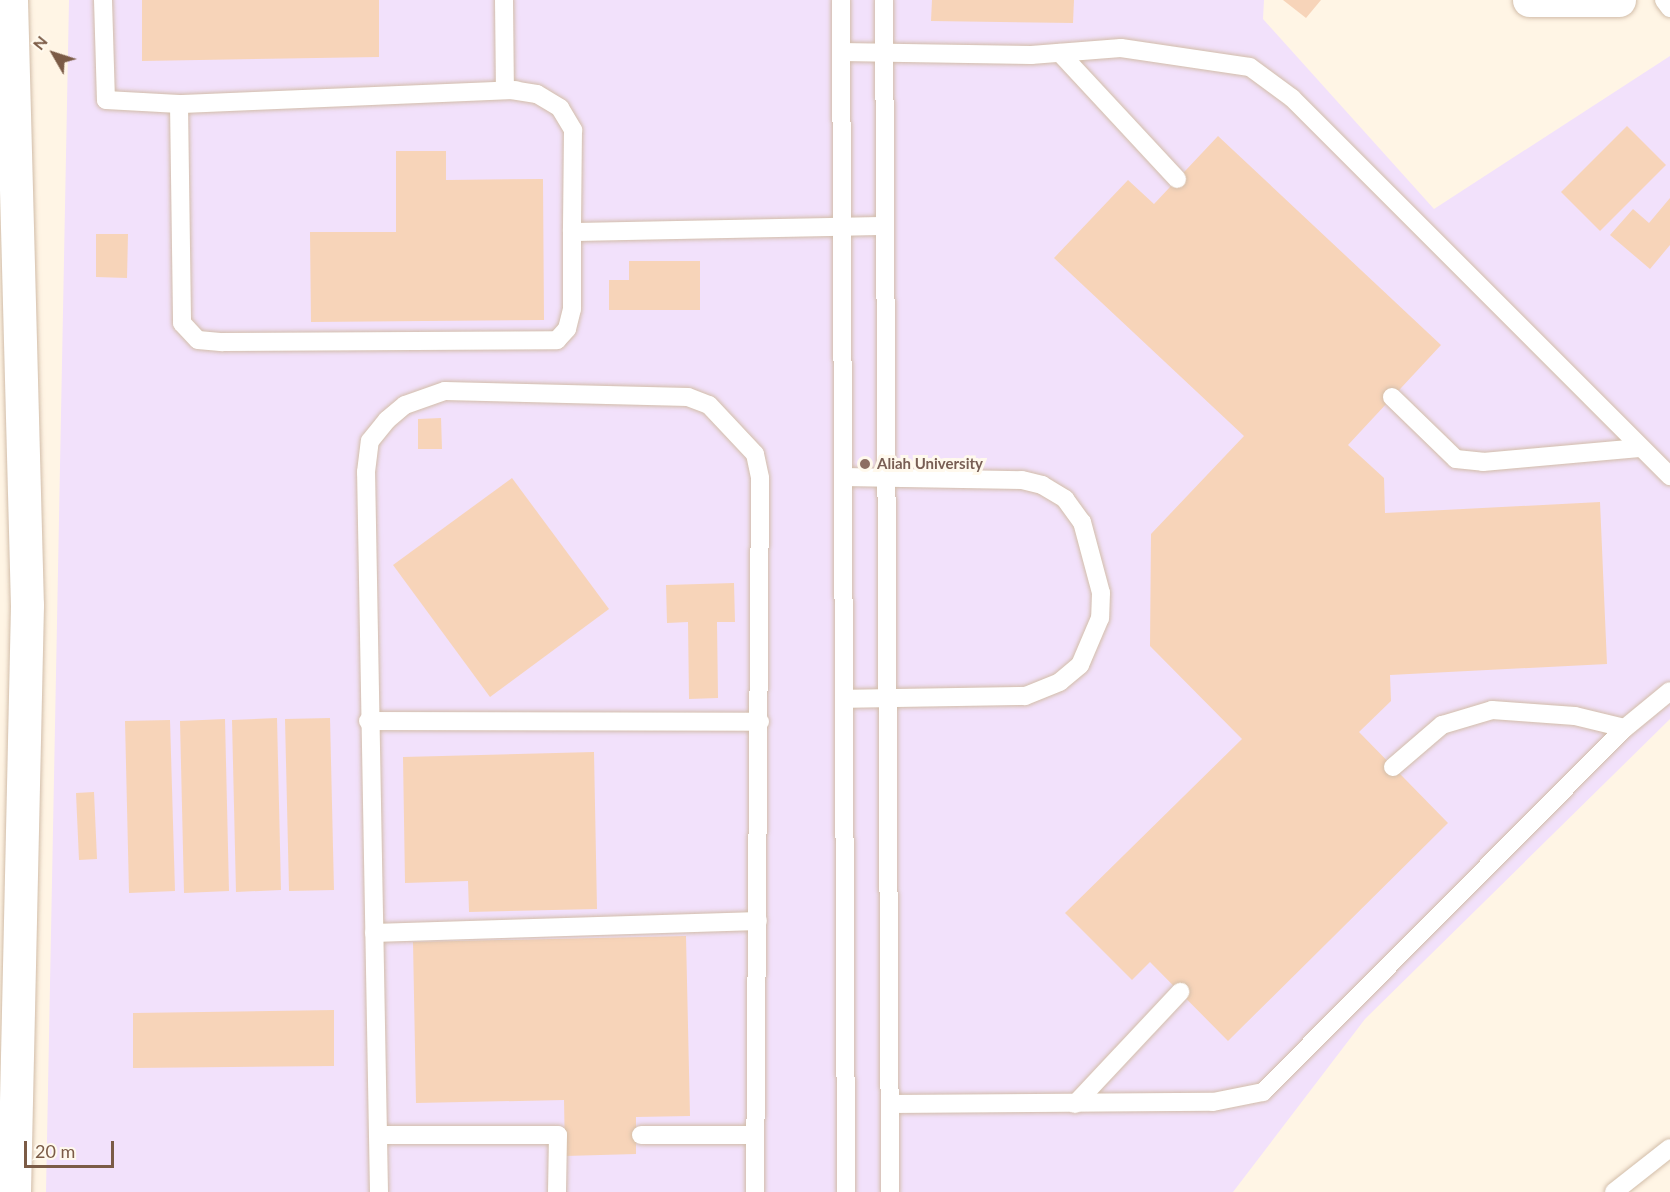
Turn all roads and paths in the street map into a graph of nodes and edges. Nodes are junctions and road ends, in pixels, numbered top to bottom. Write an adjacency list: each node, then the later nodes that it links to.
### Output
1 (11, 0): 40 (street)
2 (103, 0): 14 (lane)
3 (504, 0): 13 (lane)
4 (841, 0): 10 (lane)
5 (884, 0): 12 (lane)
6 (1528, 0): 7 (street)
7 (1619, 0)
8 (1664, 0): 9 (lane)
9 (1670, 8)
10 (841, 52): 12 (lane); 17 (lane)
11 (1060, 52): 12 (lane); 15 (lane); 20 (lane)
12 (884, 54): 16 (lane)
13 (516, 90): 14 (lane); 18 (lane)
14 (179, 104): 18 (lane)
15 (1177, 179)
16 (884, 226): 17 (lane); 23 (lane)
17 (842, 228): 18 (lane); 22 (lane)
18 (572, 232)
19 (1392, 397): 20 (lane)
20 (1639, 448): 21 (lane)
21 (1670, 476)
22 (843, 477): 23 (lane); 26 (lane)
23 (886, 478): 25 (lane); 25 (lane)
24 (1670, 692): 29 (lane)
25 (887, 697): 26 (lane); 34 (lane)
26 (844, 699): 44 (lane)
27 (368, 721): 28 (lane); 28 (lane); 32 (lane)
28 (760, 722): 31 (lane)
29 (1625, 728): 30 (lane); 35 (lane)
30 (1393, 767)
31 (758, 921): 32 (lane); 38 (lane)
32 (374, 933): 36 (lane)
33 (1180, 992): 35 (lane)
34 (890, 1104): 35 (lane); 45 (lane)
35 (1075, 1104)
36 (379, 1135): 41 (lane); 42 (lane)
37 (641, 1135): 38 (lane)
38 (754, 1135): 43 (lane)
39 (1670, 1148): 46 (lane)
40 (14, 1192)
41 (379, 1192)
42 (557, 1192)
43 (755, 1192)
44 (846, 1192)
45 (890, 1192)
46 (1614, 1192)

